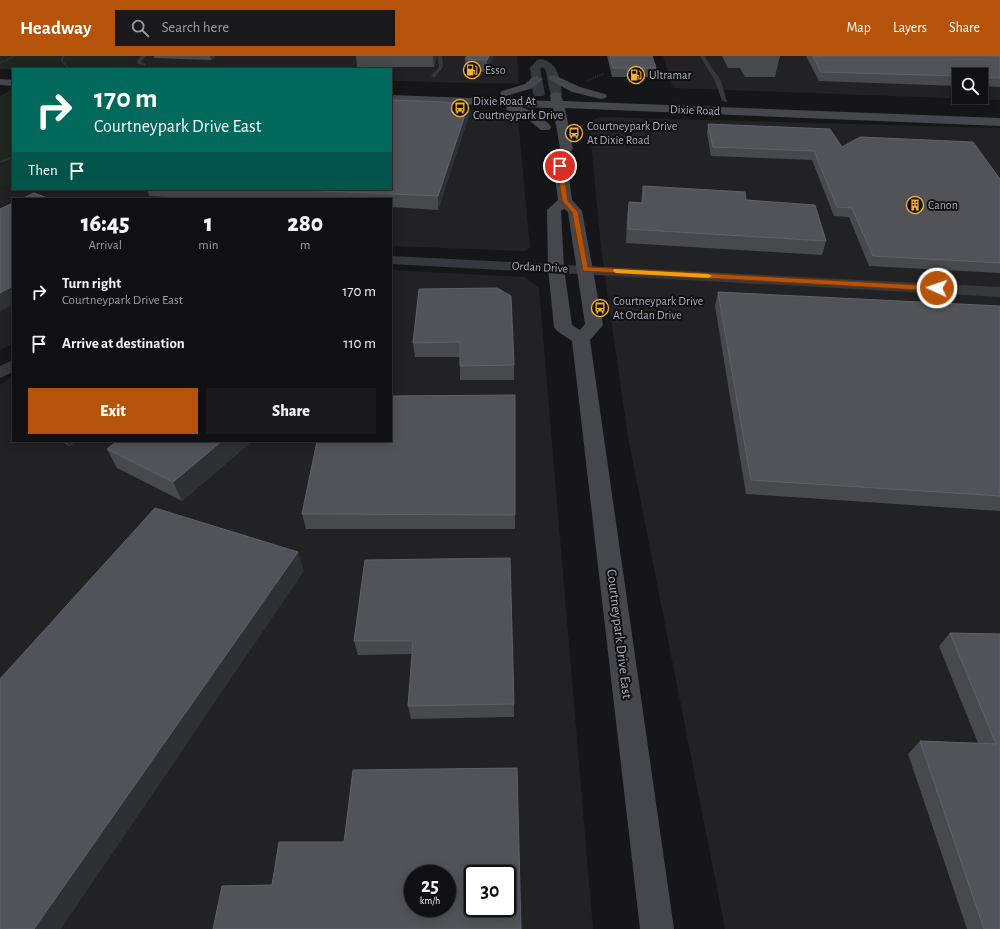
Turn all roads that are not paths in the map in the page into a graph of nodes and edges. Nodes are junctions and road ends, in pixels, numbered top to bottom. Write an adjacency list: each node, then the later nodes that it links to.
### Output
1 (144, 56): 5 (lane)
2 (440, 56): 8 (lane)
3 (702, 56): 19 (lane)
4 (541, 59): 9 (street); 10 (street)
5 (144, 65)
6 (0, 74): 7 (main road)
7 (12, 75)
8 (434, 76)
9 (554, 78): 17 (street); 20 (main road)
10 (537, 79): 14 (main road); 16 (street)
11 (0, 82): 12 (main road)
12 (12, 83)
13 (392, 88): 14 (main road, Dixie Road)
14 (506, 93): 16 (main road, Dixie Road)
15 (392, 98): 18 (main road, Dixie Road)
16 (541, 99): 17 (main road, Dixie Road); 18 (main road, Dixie Road); 24 (main road)
17 (557, 100): 20 (main road, Dixie Road); 22 (main road)
18 (476, 101): 24 (main road)
19 (725, 101): 20 (main road, Dixie Road); 21 (main road, Dixie Road)
20 (599, 102): 22 (main road); 23 (main road, Dixie Road)
21 (1000, 111)
22 (560, 120): 25 (main road)
23 (1000, 122)
24 (545, 127): 25 (main road)
25 (551, 149): 26 (main road)
26 (565, 201): 28 (main road); 29 (main road)
27 (392, 260): 28 (street, Ordan Drive)
28 (556, 268): 29 (street, Ordan Drive); 31 (main road)
29 (585, 269): 30 (street, Ordan Drive); 31 (main road)
30 (1000, 292)
31 (581, 339): 34 (main road, Courtneypark Drive East)
32 (12, 366): 33 (street)
33 (0, 373)
34 (657, 929)

